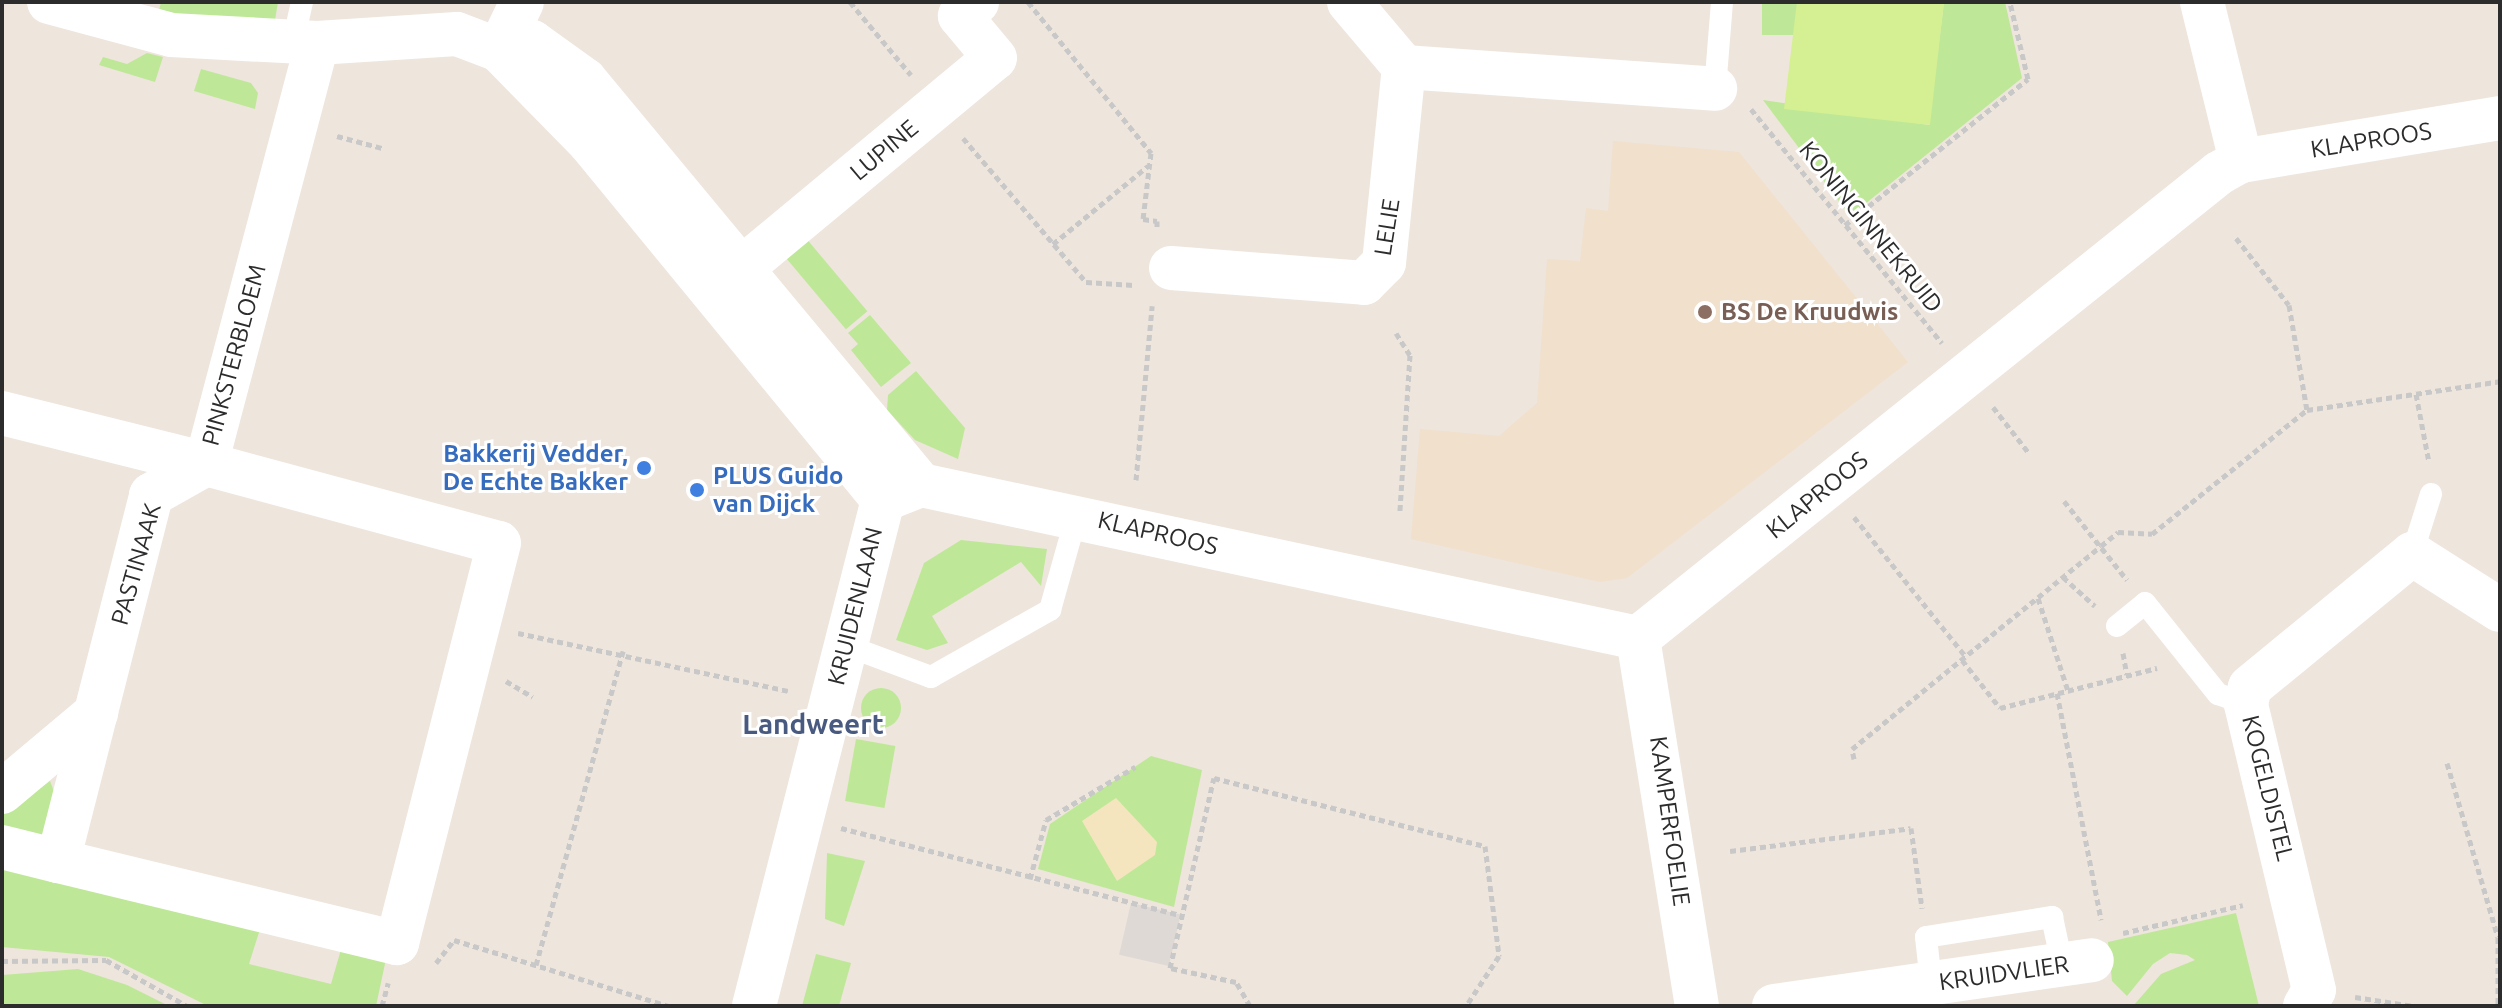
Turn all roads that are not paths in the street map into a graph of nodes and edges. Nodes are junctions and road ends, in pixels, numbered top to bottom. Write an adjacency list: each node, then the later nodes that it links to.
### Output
1 (49, 2): 7 (street)
2 (522, 2): 8 (street)
3 (977, 2): 14 (street, LUPINE)
4 (1349, 2): 9 (street)
5 (1722, 2): 10 (lane)
6 (2202, 2): 12 (street)
7 (304, 29): 8 (street); 16 (street, PINKSTERBLOEM)
8 (499, 50): 14 (street, KRUIDENLAAN)
9 (1404, 67): 10 (street); 13 (street, LELIE)
10 (1731, 96)
11 (2500, 118): 12 (street, KLAPROOS)
12 (2241, 161): 23 (street, KLAPROOS)
13 (1155, 272)
14 (728, 280): 17 (street, KRUIDENLAAN)
15 (2, 413): 16 (street, PINKSTERBLOEM)
16 (206, 464): 26 (street, PASTINAAK); 29 (street)
17 (902, 492): 19 (street, KLAPROOS); 24 (street, KRUIDENLAAN)
18 (2431, 494): 20 (lane)
19 (1077, 514): 23 (street, KLAPROOS); 24 (lane, KLAPROOS)
20 (2412, 554): 21 (street); 25 (street, KOGELDISTEL)
21 (2500, 610)
22 (2117, 626): 25 (lane)
23 (1638, 638): 34 (street, KAMPERFOELIE)
24 (842, 658): 33 (street, KRUIDENLAAN)
25 (2246, 704): 32 (street, KOGELDISTEL)
26 (96, 713): 27 (street); 29 (street, PASTINAAK)
27 (2, 792)
28 (2, 847): 29 (street)
29 (58, 861)
30 (2086, 954): 31 (street, KRUIDVLIER); 31 (lane)
31 (1931, 983): 35 (street, KRUIDVLIER)
32 (2310, 998)
33 (754, 1006)
34 (1697, 1006)
35 (1774, 1006)

